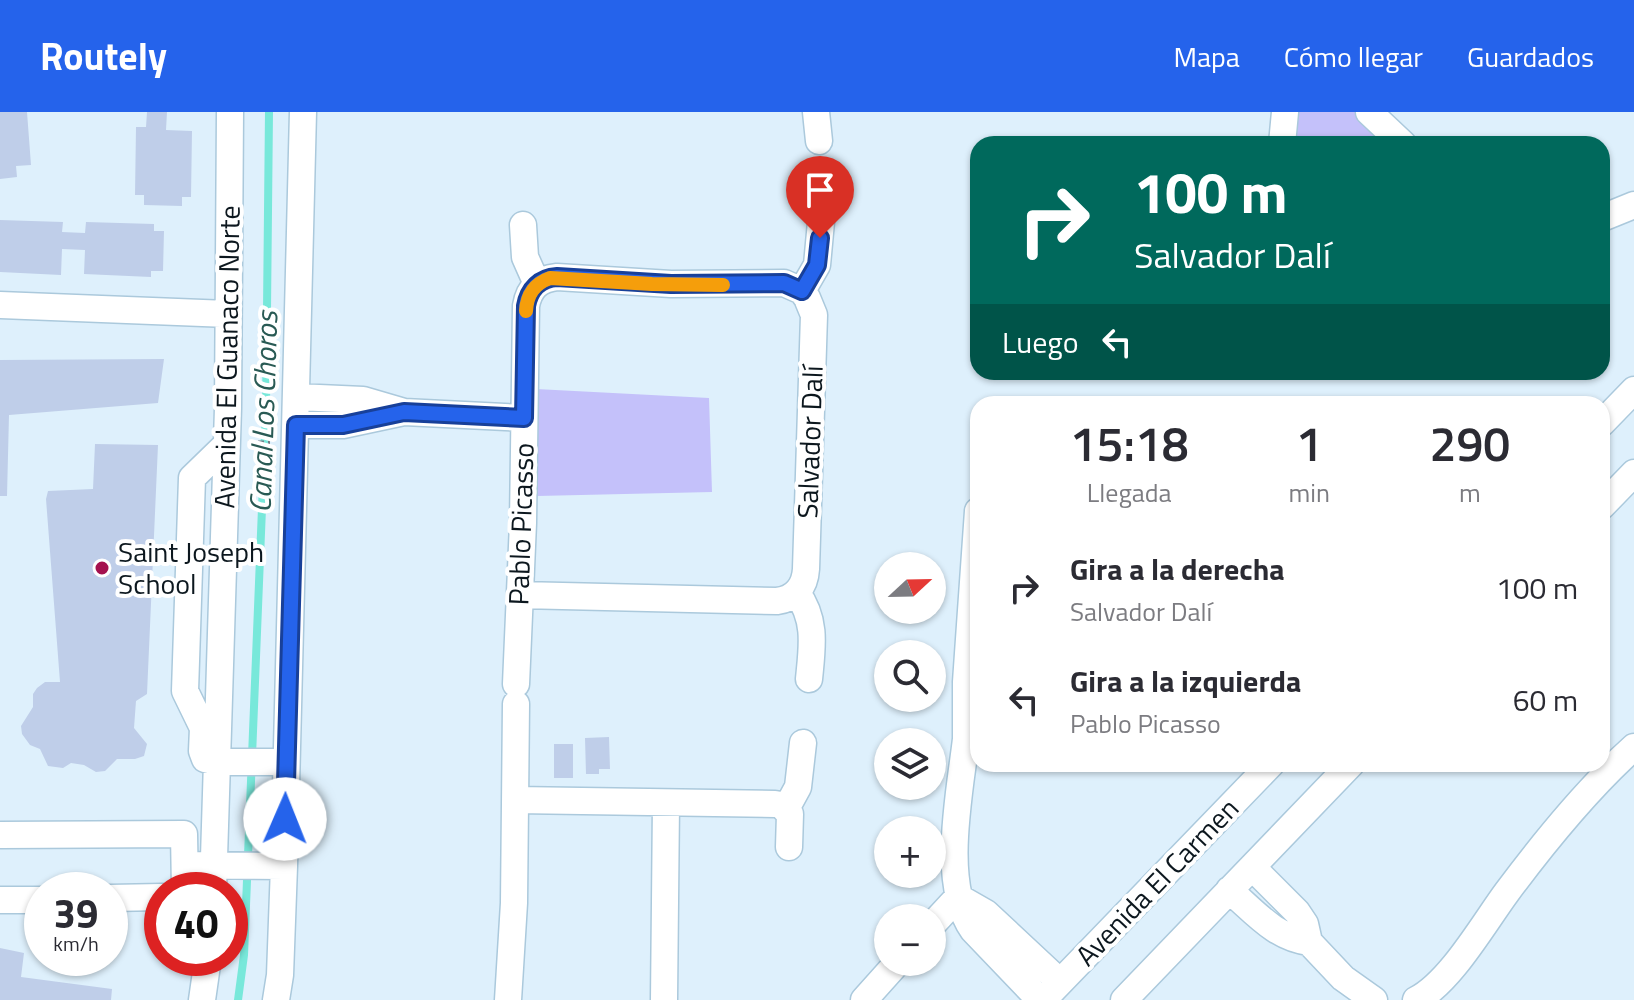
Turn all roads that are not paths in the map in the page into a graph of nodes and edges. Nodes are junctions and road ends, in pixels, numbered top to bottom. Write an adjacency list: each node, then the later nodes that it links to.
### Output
1 (230, 112): 16 (street, Avenida El Guanaco Norte)
2 (303, 112): 18 (street)
3 (816, 112): 8 (street)
4 (1285, 112): 6 (street)
5 (1369, 112): 7 (street)
6 (1283, 136)
7 (1394, 136)
8 (819, 141)
9 (1634, 205): 10 (street)
10 (1610, 215)
11 (821, 222): 14 (street)
12 (523, 225): 13 (street)
13 (537, 284): 14 (street); 21 (street, Pablo Picasso)
14 (802, 291): 25 (street, Salvador Dalí)
15 (0, 305): 16 (street)
16 (228, 314): 33 (street, Avenida El Guanaco Norte)
17 (1634, 390): 20 (street)
18 (297, 397): 19 (street); 22 (street)
19 (404, 412): 21 (street); 22 (street)
20 (1610, 415)
21 (524, 418): 26 (street, Pablo Picasso)
22 (296, 425): 34 (street)
23 (1634, 473): 24 (street)
24 (1610, 498)
25 (797, 593): 26 (street); 28 (street)
26 (520, 595): 37 (street, Pablo Picasso)
27 (970, 625): 29 (street)
28 (809, 679)
29 (970, 717)
30 (803, 743): 39 (street)
31 (970, 747): 48 (street)
32 (1634, 747): 63 (street)
33 (229, 761): 34 (street); 45 (street, Avenida El Guanaco Norte)
34 (277, 762): 42 (street)
35 (1263, 772): 55 (street, Avenida El Carmen)
36 (1343, 772): 43 (street, Avenida El Carmen)
37 (516, 800): 38 (street); 58 (street, Pablo Picasso)
38 (666, 803): 39 (street); 59 (street)
39 (786, 809): 41 (street)
40 (0, 835): 44 (street)
41 (789, 847)
42 (274, 866): 46 (street); 57 (street)
43 (1252, 867): 47 (street, Avenida El Carmen); 52 (street)
44 (185, 872)
45 (219, 872)
46 (233, 872)
47 (1229, 890): 52 (street); 61 (street, Avenida El Carmen)
48 (958, 897): 51 (street); 55 (street)
49 (0, 900): 50 (street)
50 (24, 900)
51 (946, 910)
52 (1309, 942): 62 (street)
53 (205, 976): 56 (street)
54 (885, 976): 60 (street)
55 (1048, 994)
56 (202, 1000)
57 (276, 1000)
58 (508, 1000)
59 (664, 1000)
60 (864, 1000)
61 (1124, 1000)
62 (1374, 1000)
63 (1416, 1000)

